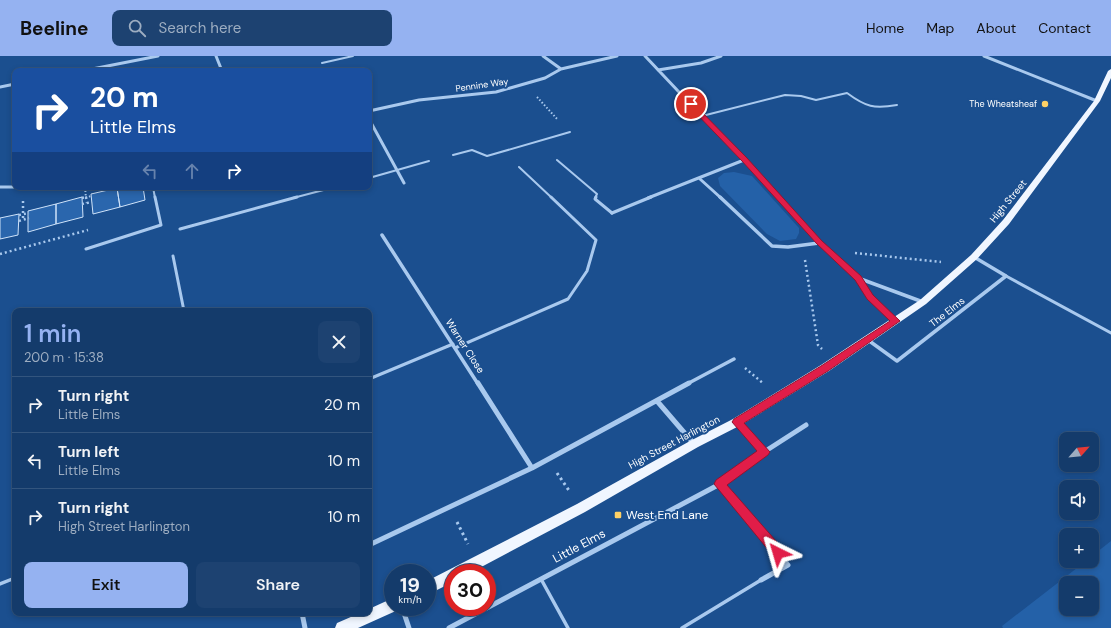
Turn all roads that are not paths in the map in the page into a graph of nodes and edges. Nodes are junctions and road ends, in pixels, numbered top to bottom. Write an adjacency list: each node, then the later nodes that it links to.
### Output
1 (158, 56): 10 (street)
2 (216, 56): 11 (street)
3 (353, 56): 9 (lane)
4 (543, 56): 12 (street)
5 (617, 56): 12 (street, Pennine Way)
6 (645, 56): 13 (street)
7 (722, 56): 13 (street)
8 (984, 56): 17 (street)
9 (322, 63)
10 (97, 68)
11 (221, 68)
12 (561, 69): 19 (street, Pennine Way)
13 (658, 70): 20 (street)
14 (1111, 71): 17 (main road, High Street)
15 (12, 85): 16 (street)
16 (0, 87)
17 (1097, 101): 42 (main road, High Street)
18 (897, 105): 20 (lane)
19 (372, 110)
20 (702, 116): 25 (street)
21 (372, 124): 28 (street)
22 (570, 132): 23 (lane)
23 (453, 155)
24 (557, 160): 36 (lane)
25 (744, 160): 30 (street); 39 (street)
26 (429, 161): 28 (lane)
27 (520, 166): 50 (lane)
28 (397, 170): 29 (lane); 31 (street)
29 (372, 177)
30 (700, 179): 36 (street); 39 (street)
31 (404, 183)
32 (0, 187): 33 (street)
33 (12, 187)
34 (154, 190): 40 (lane)
35 (324, 190): 37 (lane)
36 (612, 213)
37 (180, 229)
38 (382, 234): 50 (street, Warner Close)
39 (819, 243): 44 (street)
40 (86, 249)
41 (173, 256): 46 (lane)
42 (974, 257): 43 (street); 45 (main road, High Street)
43 (1006, 276): 48 (lane); 49 (street, The Elms)
44 (858, 278): 45 (street); 47 (street)
45 (923, 302): 47 (main road, High Street)
46 (183, 308)
47 (896, 321): 49 (main road, High Street Harlington)
48 (1111, 333)
49 (868, 340): 54 (main road, High Street Harlington)
50 (454, 346): 52 (lane); 58 (street, Warner Close)
51 (734, 359): 53 (street)
52 (372, 378)
53 (657, 401): 56 (street); 58 (street)
54 (737, 422): 56 (main road, High Street Harlington); 57 (street)
55 (806, 425): 57 (street, Little Elms)
56 (694, 444): 61 (main road, High Street Harlington)
57 (764, 452): 59 (street, Little Elms)
58 (532, 468): 60 (street)
59 (720, 484): 63 (street, Little Elms); 64 (street)
60 (372, 544)
61 (473, 564)
62 (12, 579): 65 (lane)
63 (541, 579): 74 (street, Little Elms); 75 (lane)
64 (761, 580): 76 (lane)
65 (0, 584)
66 (384, 609): 67 (main road)
67 (372, 614)
68 (303, 616): 71 (street)
69 (369, 616): 72 (main road)
70 (405, 616): 73 (street)
71 (305, 628)
72 (342, 628)
73 (409, 628)
74 (449, 628)
75 (568, 628)
76 (682, 628)

